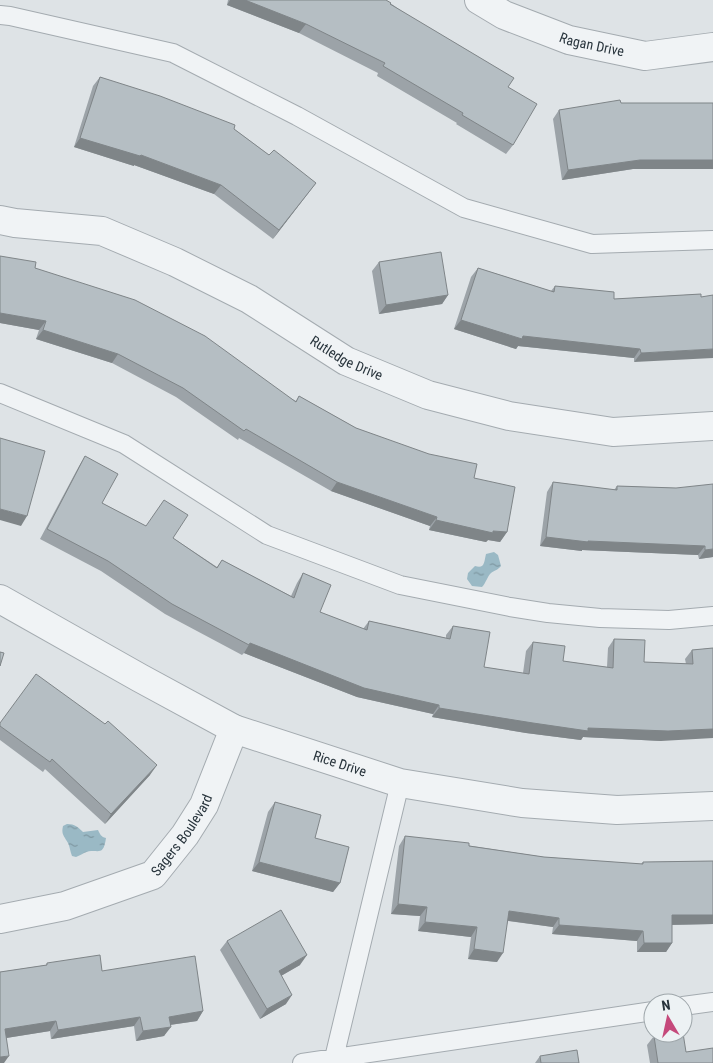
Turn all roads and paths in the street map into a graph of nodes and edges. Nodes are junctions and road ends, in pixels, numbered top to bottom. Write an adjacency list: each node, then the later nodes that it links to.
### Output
1 (479, 0): 3 (street, Ragan Drive)
2 (0, 15): 5 (lane)
3 (713, 47)
4 (0, 220): 7 (street, Rutledge Drive)
5 (713, 240)
6 (0, 392): 9 (lane)
7 (713, 426)
8 (0, 599): 10 (street, Rice Drive)
9 (713, 616)
10 (234, 729): 11 (street, Rice Drive); 13 (street, Sagers Boulevard)
11 (400, 783): 12 (street, Rice Drive); 17 (lane)
12 (713, 806)
13 (0, 919)
14 (713, 1002): 15 (lane)
15 (693, 1005)
16 (643, 1012): 17 (lane)
17 (334, 1058): 18 (lane)
18 (302, 1063)

